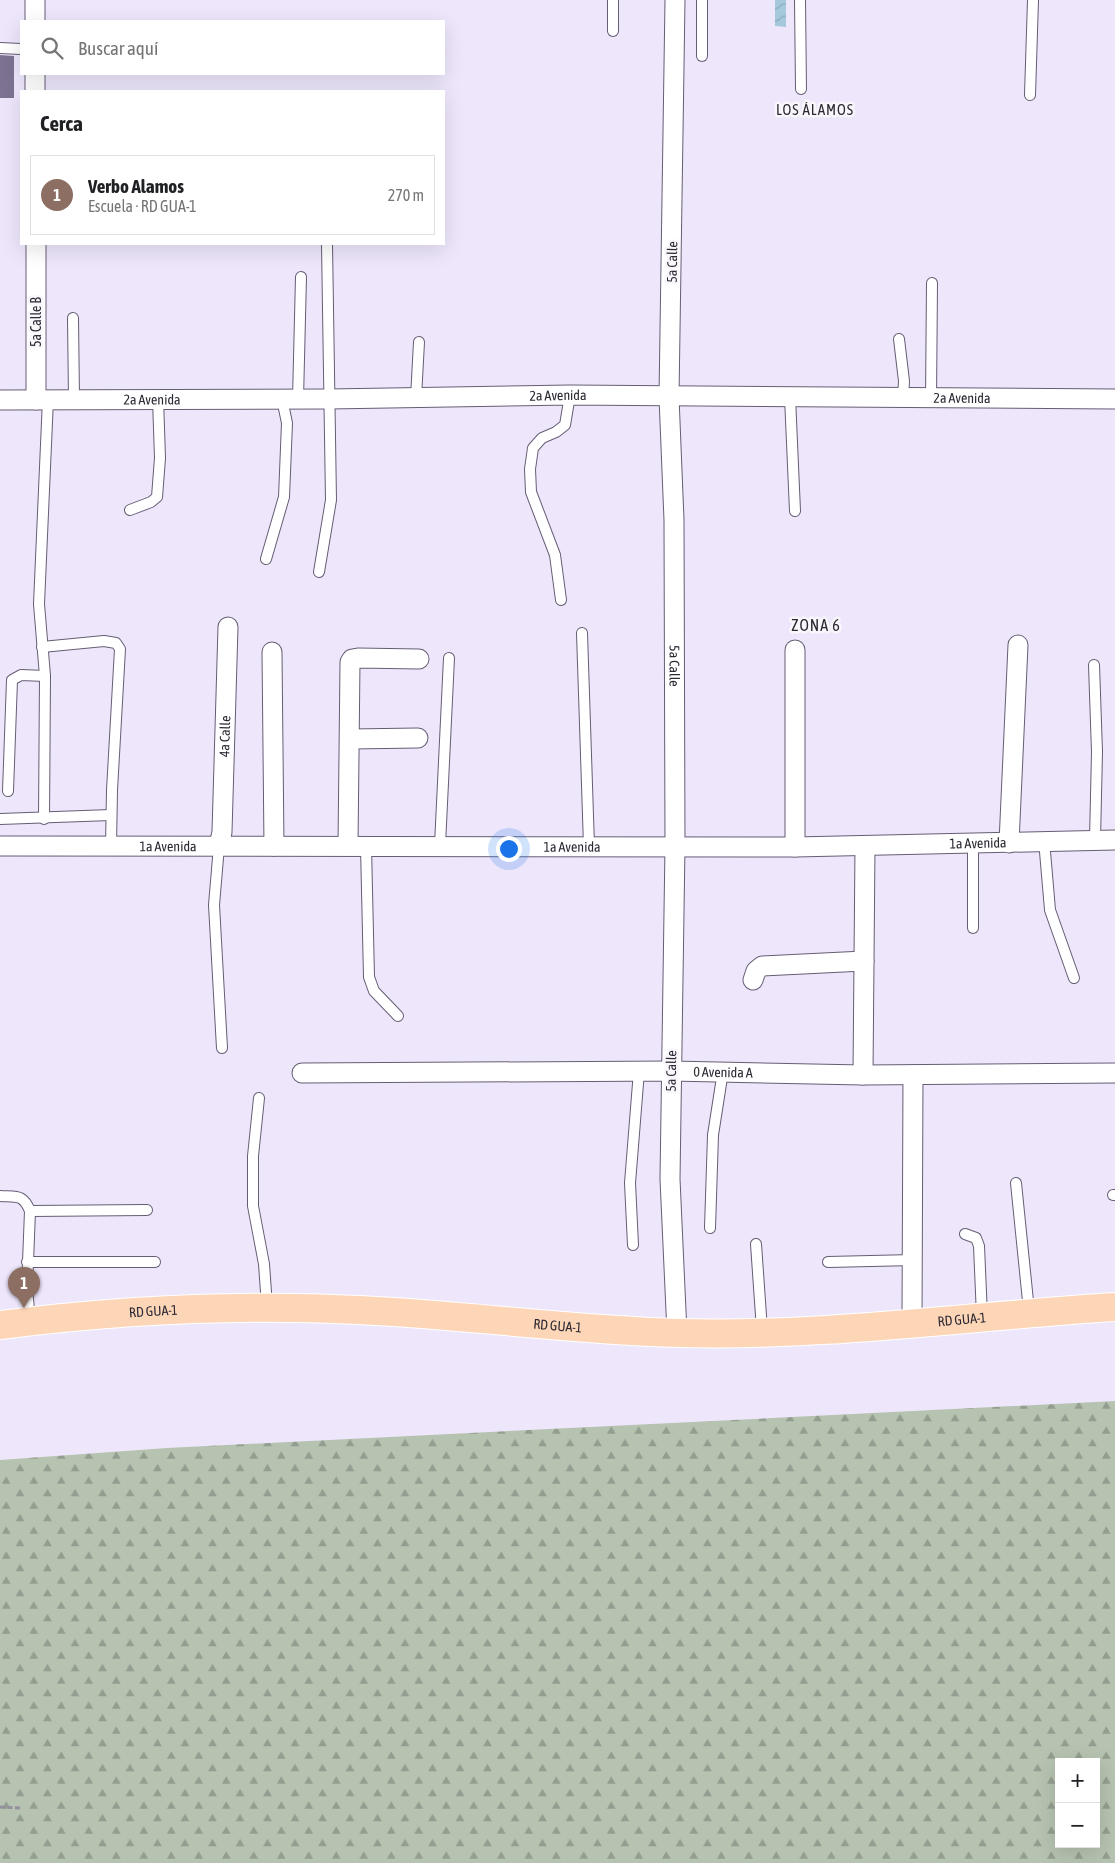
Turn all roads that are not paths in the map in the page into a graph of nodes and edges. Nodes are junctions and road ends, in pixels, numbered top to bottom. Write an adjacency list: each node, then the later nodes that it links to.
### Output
1 (35, 0): 7 (street)
2 (613, 0): 8 (lane)
3 (675, 0): 24 (street, 5a Calle)
4 (702, 0): 11 (lane)
5 (800, 0): 13 (lane)
6 (1033, 0): 15 (lane)
7 (35, 20)
8 (613, 30)
9 (0, 48): 10 (lane)
10 (20, 49)
11 (702, 56)
12 (35, 75): 14 (street)
13 (801, 89)
14 (35, 90)
15 (1030, 95)
16 (36, 245): 28 (street, 5a Calle B)
17 (327, 245): 32 (lane)
18 (301, 277): 31 (lane)
19 (932, 283): 33 (lane)
20 (73, 318): 29 (lane)
21 (900, 340): 27 (lane)
22 (419, 342): 26 (lane)
23 (570, 395): 24 (street, 2a Avenida); 26 (street, 2a Avenida); 40 (lane)
24 (669, 397): 25 (street, 2a Avenida); 69 (street, 5a Calle)
25 (790, 397): 27 (street, 2a Avenida); 37 (lane)
26 (416, 398): 32 (street, 2a Avenida)
27 (903, 398): 33 (street, 2a Avenida)
28 (42, 399): 29 (street, 2a Avenida); 35 (street, 2a Avenida); 44 (lane)
29 (74, 399): 30 (street, 2a Avenida)
30 (158, 399): 31 (street, 2a Avenida); 36 (lane)
31 (290, 399): 32 (street, 2a Avenida); 38 (lane)
32 (329, 399): 39 (lane)
33 (931, 399): 34 (street, 2a Avenida)
34 (1115, 399)
35 (0, 400)
36 (130, 510)
37 (795, 511)
38 (266, 559)
39 (319, 572)
40 (561, 600)
41 (228, 627): 65 (street, 4a Calle)
42 (582, 633): 68 (lane)
43 (1018, 645): 61 (street)
44 (42, 647): 50 (lane); 54 (lane)
45 (795, 650): 71 (street)
46 (272, 652): 66 (street)
47 (449, 658): 62 (lane)
48 (419, 659): 52 (street)
49 (1094, 665): 58 (lane)
50 (45, 676): 53 (lane); 56 (lane)
51 (418, 738): 52 (street)
52 (350, 739): 67 (street)
53 (8, 791)
54 (111, 815): 56 (lane); 64 (lane)
55 (0, 819): 56 (lane)
56 (44, 819)
57 (1044, 840): 58 (street, 1a Avenida); 61 (street, 1a Avenida); 74 (lane)
58 (1095, 840): 59 (street, 1a Avenida)
59 (1115, 840)
60 (973, 843): 61 (street, 1a Avenida); 70 (street, 1a Avenida); 72 (lane)
61 (1009, 843)
62 (440, 845): 67 (street, 1a Avenida); 68 (street, 1a Avenida)
63 (0, 846): 64 (street, 1a Avenida)
64 (111, 846): 65 (street, 1a Avenida)
65 (219, 846): 66 (street, 1a Avenida); 77 (lane)
66 (274, 846): 67 (street, 1a Avenida)
67 (357, 846): 76 (lane)
68 (589, 846): 69 (street, 1a Avenida)
69 (675, 846): 71 (street, 1a Avenida); 79 (street, 5a Calle)
70 (865, 846): 71 (street, 1a Avenida); 73 (street)
71 (795, 847)
72 (972, 928)
73 (864, 961): 75 (street); 84 (street)
74 (1074, 978)
75 (753, 980)
76 (398, 1016)
77 (222, 1048)
78 (639, 1071): 79 (street, 0 Avenida A); 81 (street, 0 Avenida A); 93 (lane)
79 (671, 1071): 80 (street, 0 Avenida A); 106 (street, 5a Calle)
80 (723, 1071): 84 (street, 0 Avenida A); 90 (lane)
81 (302, 1073)
82 (1115, 1073): 83 (street, 0 Avenida A)
83 (912, 1074): 84 (street, 0 Avenida A); 94 (street)
84 (863, 1075)
85 (259, 1098): 99 (lane)
86 (1016, 1183): 100 (lane)
87 (0, 1196): 89 (lane)
88 (147, 1210): 89 (lane)
89 (30, 1211): 95 (lane)
90 (710, 1228)
91 (965, 1234): 101 (lane)
92 (756, 1244): 105 (lane)
93 (634, 1245)
94 (914, 1260): 97 (lane); 103 (street)
95 (27, 1262): 96 (lane); 102 (lane)
96 (155, 1262)
97 (828, 1262)
98 (1115, 1306): 100 (main road, RD GUA-1)
99 (267, 1307): 102 (main road, RD GUA-1); 106 (main road, RD GUA-1)
100 (1029, 1312): 101 (main road, RD GUA-1)
101 (982, 1316): 103 (main road, RD GUA-1)
102 (30, 1321): 104 (main road, RD GUA-1)
103 (912, 1322): 105 (main road, RD GUA-1)
104 (0, 1325)
105 (762, 1332): 106 (main road, RD GUA-1)
106 (677, 1333)

